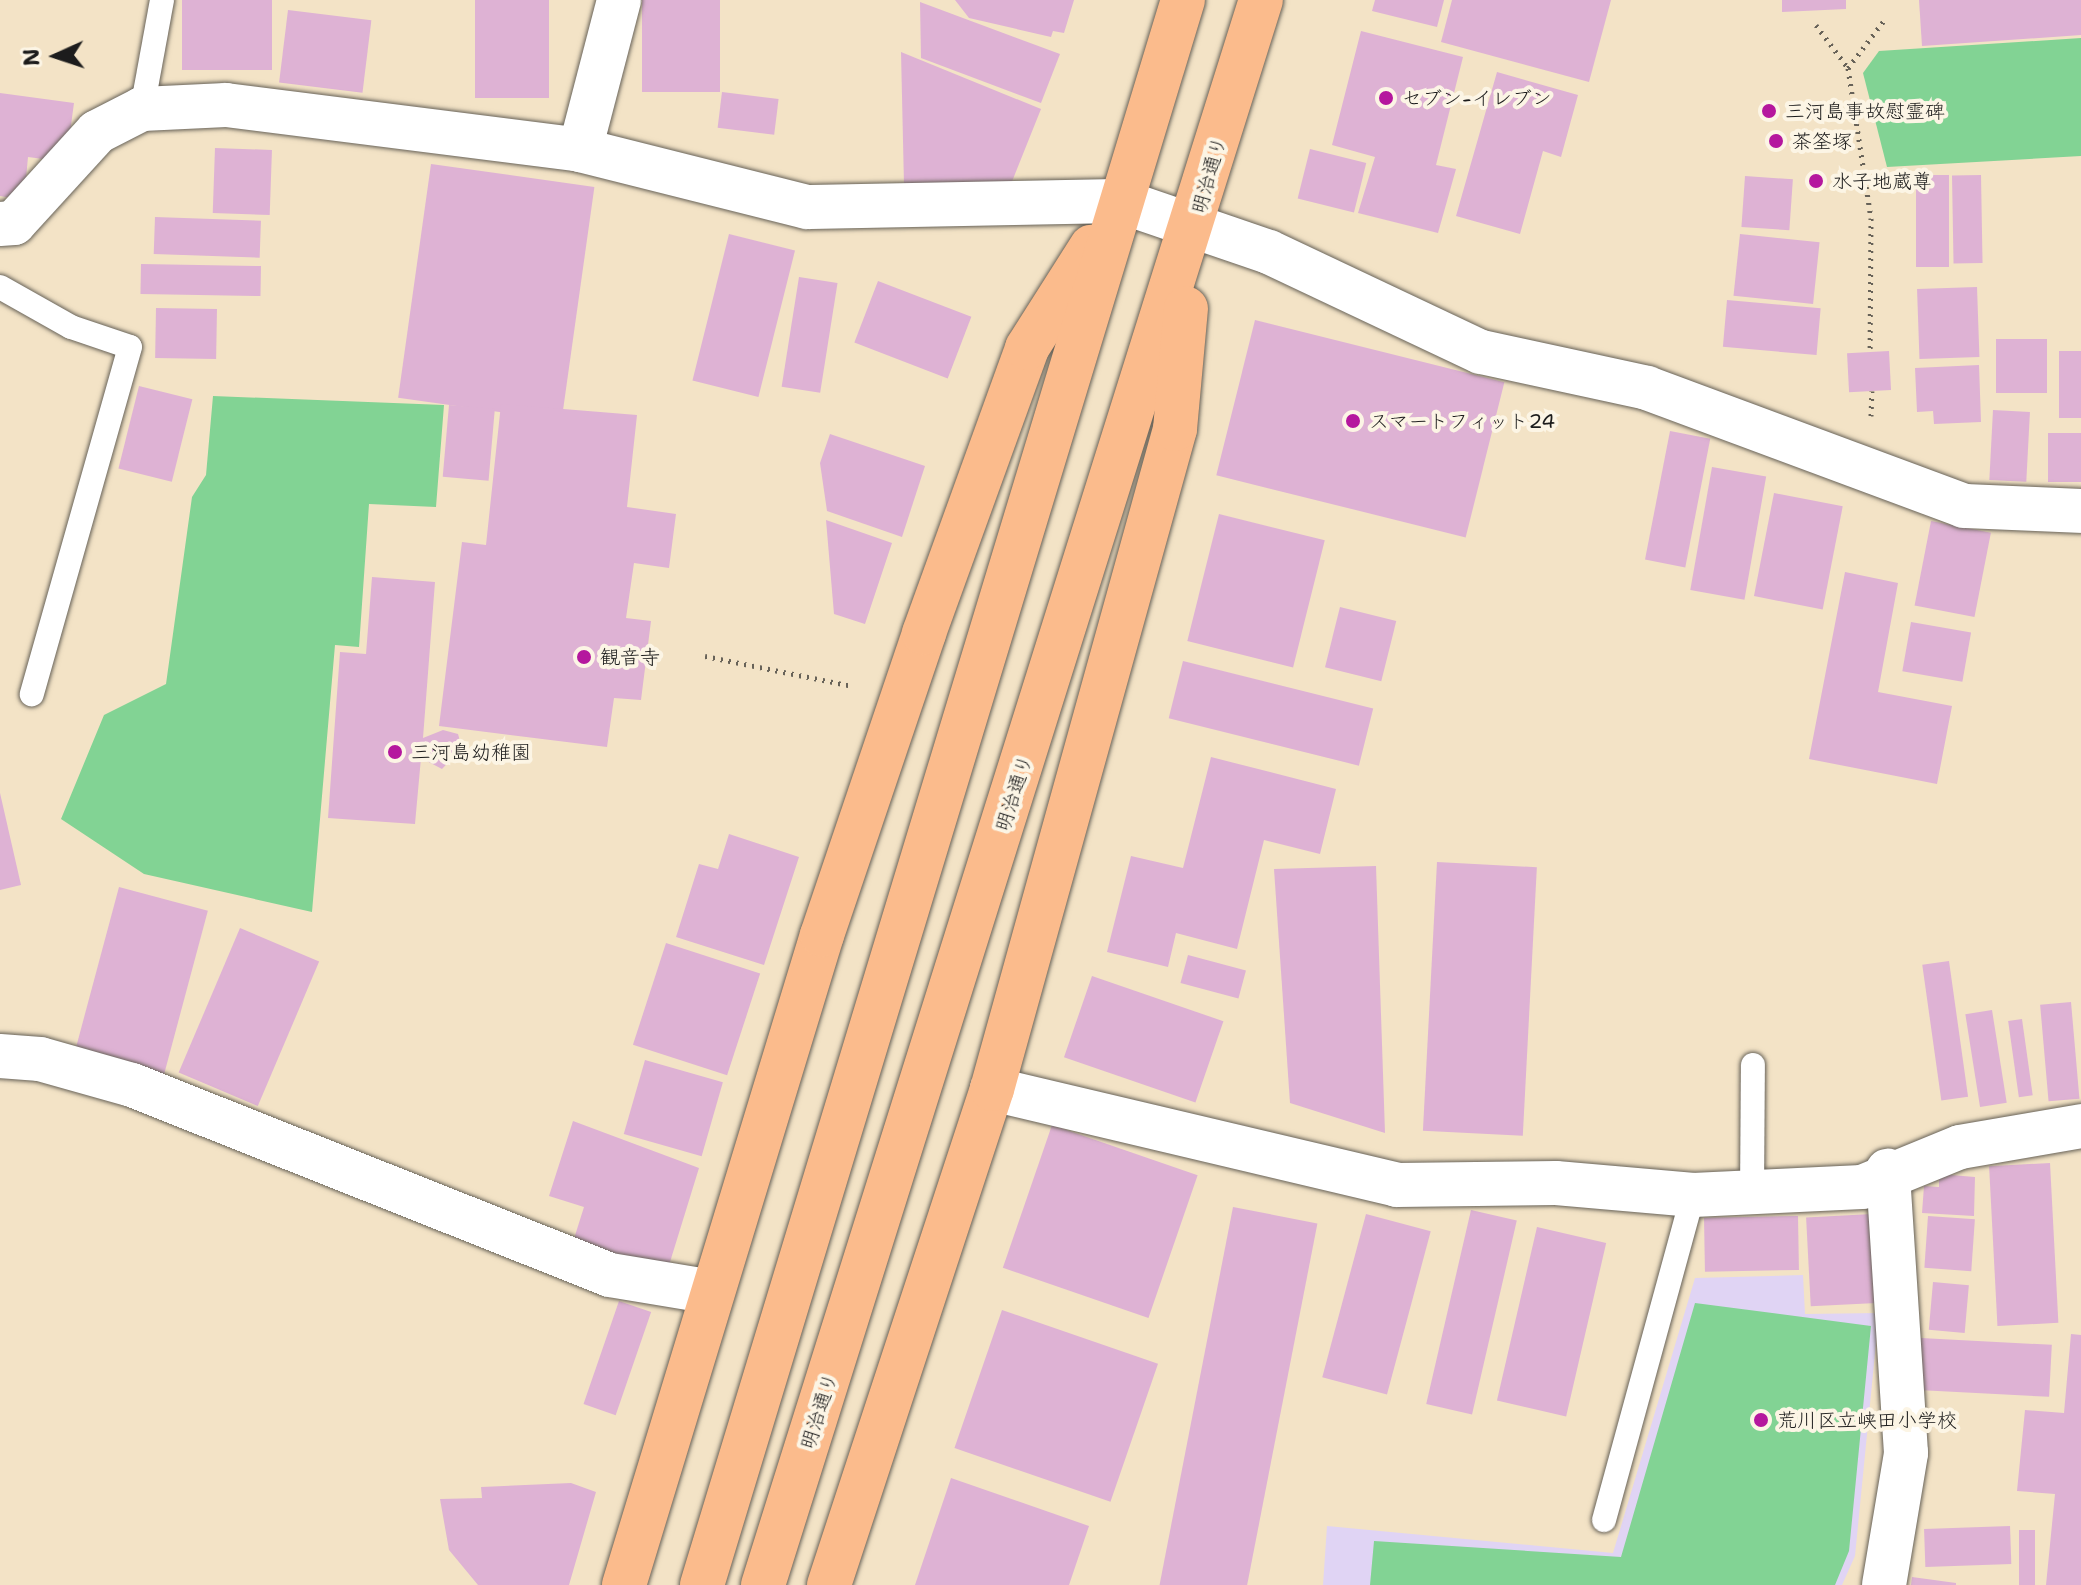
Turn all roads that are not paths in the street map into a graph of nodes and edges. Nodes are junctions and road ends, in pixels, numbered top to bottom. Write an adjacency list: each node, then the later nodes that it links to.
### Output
1 (162, 0): 5 (lane)
2 (619, 0): 6 (street)
3 (1183, 0): 7 (main road)
4 (1261, 0): 8 (main road, 明治通り)
5 (142, 109): 6 (street); 9 (street)
6 (580, 150): 7 (street)
7 (1120, 201): 8 (street); 20 (main road); 23 (main road)
8 (1194, 227): 11 (street); 15 (main road); 24 (main road, 明治通り)
9 (5, 233)
10 (0, 287): 12 (lane)
11 (2081, 511)
12 (32, 694)
13 (0, 1056): 20 (street)
14 (1753, 1065): 19 (lane)
15 (992, 1089): 18 (street); 25 (main road)
16 (2081, 1126): 17 (street)
17 (1888, 1171): 19 (street); 26 (street)
18 (1693, 1195): 19 (street); 21 (lane)
19 (1752, 1195)
20 (713, 1292): 22 (main road)
21 (1604, 1520)
22 (624, 1585)
23 (702, 1585)
24 (763, 1585)
25 (829, 1585)
26 (1884, 1585)

